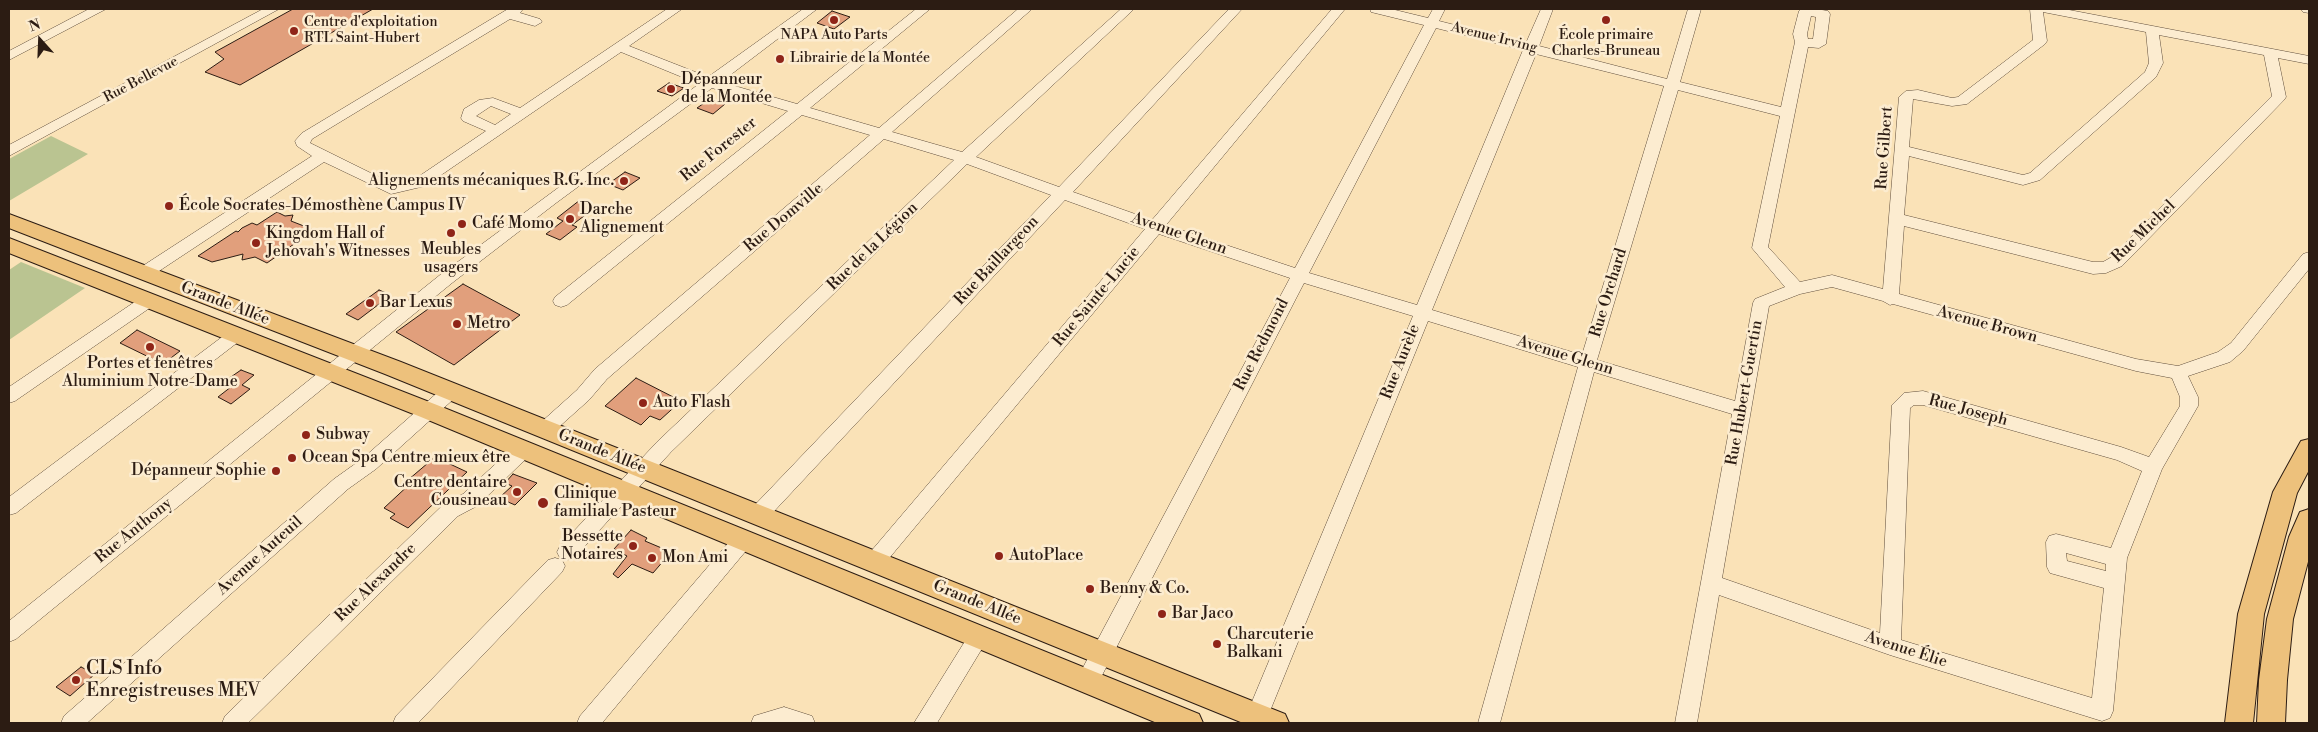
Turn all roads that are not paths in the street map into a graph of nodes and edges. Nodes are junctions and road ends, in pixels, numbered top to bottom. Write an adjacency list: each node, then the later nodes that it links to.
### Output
1 (99, 9): 24 (street)
2 (252, 9): 33 (street, Rue Bellevue)
3 (272, 9): 35 (street, Rue Bellevue)
4 (675, 9): 21 (street)
5 (811, 9): 26 (street, Rue Anthony)
6 (924, 9): 28 (street, Rue Forester)
7 (1026, 9): 32 (street, Rue Domville)
8 (1128, 9): 37 (street, Rue de la Légion)
9 (1236, 9): 38 (street, Rue Baillargeon)
10 (1339, 9): 41 (street, Rue Sainte-Lucie)
11 (1376, 9): 17 (street, Avenue Irving)
12 (1547, 9): 22 (street, Rue Aurèle)
13 (1695, 9): 27 (street, Rue Orchard)
14 (2036, 9): 34 (street, Rue Gilbert)
15 (2045, 9): 19 (street)
16 (513, 11): 18 (street); 36 (street)
17 (1435, 16): 22 (street, Avenue Irving); 45 (street, Rue Redmond)
18 (535, 22)
19 (2152, 30): 23 (street); 34 (street)
20 (1802, 42): 29 (street)
21 (619, 47): 26 (street, Avenue Glenn); 30 (street)
22 (1531, 47): 27 (street, Avenue Irving); 50 (street, Rue Aurèle)
23 (2270, 52): 25 (street); 39 (street, Rue Michel)
24 (10, 54)
25 (2309, 60)
26 (710, 83): 28 (street, Avenue Glenn); 52 (street, Rue Anthony)
27 (1672, 84): 29 (street, Avenue Irving); 53 (street, Rue Orchard)
28 (797, 110): 32 (street, Avenue Glenn); 49 (street, Rue Forester)
29 (1786, 113): 46 (street)
30 (522, 114): 31 (street); 31 (street)
31 (497, 131): 36 (street)
32 (882, 134): 37 (street, Avenue Glenn); 60 (street, Rue Domville)
33 (9, 141)
34 (1902, 150): 39 (street, Rue Gilbert)
35 (9, 151)
36 (323, 155): 44 (street)
37 (966, 158): 38 (street, Avenue Glenn); 64 (street, Rue de la Légion)
38 (1063, 192): 41 (street, Avenue Glenn); 67 (street, Rue Baillargeon)
39 (1898, 219): 47 (street, Rue Gilbert)
40 (9, 221): 44 (main road, Grande Allée)
41 (1155, 227): 45 (street, Avenue Glenn); 71 (street, Rue Sainte-Lucie)
42 (9, 245): 48 (main road, Grande Allée)
43 (2309, 258): 55 (street)
44 (144, 273): 52 (main road, Grande Allée)
45 (1298, 275): 50 (street, Avenue Glenn); 77 (street, Rue Redmond)
46 (1796, 289): 47 (street, Avenue Brown); 58 (street, Rue Hubert-Guertin)
47 (1890, 299): 55 (street, Avenue Brown)
48 (148, 301): 51 (main road, Grande Allée); 57 (street)
49 (561, 301)
50 (1421, 313): 53 (street, Avenue Glenn); 79 (street, Rue Aurèle)
51 (236, 335): 54 (main road, Grande Allée); 66 (street)
52 (353, 353): 54 (street, Rue Anthony); 56 (main road, Grande Allée)
53 (1588, 362): 58 (street, Avenue Glenn); 88 (street, Rue Orchard)
54 (330, 372): 59 (main road, Grande Allée); 74 (street, Rue Anthony)
55 (2178, 373): 63 (street)
56 (451, 391): 59 (street, Avenue Auteuil); 60 (main road, Grande Allée)
57 (9, 396)
58 (1742, 410): 73 (street, Rue Hubert-Guertin)
59 (429, 411): 62 (main road, Grande Allée); 80 (street, Avenue Auteuil)
60 (545, 429): 64 (main road, Grande Allée)
61 (2309, 448): 90 (main road)
62 (524, 449): 65 (main road, Grande Allée); 81 (street, Rue Alexandre)
63 (2154, 467): 70 (street); 76 (street, Rue Joseph)
64 (644, 469): 65 (street, Rue de la Légion); 67 (main road, Grande Allée)
65 (624, 491): 69 (main road, Grande Allée); 82 (street, Rue de la Légion)
66 (9, 507)
67 (758, 514): 71 (main road, Grande Allée)
68 (2309, 519): 91 (main road)
69 (743, 540): 75 (main road, Grande Allée); 83 (street)
70 (2117, 558): 72 (street); 72 (street)
71 (874, 562): 77 (main road, Grande Allée)
72 (2114, 582): 76 (street, Avenue Élie)
73 (1711, 584): 76 (street, Avenue Élie); 89 (street, Rue Hubert-Guertin)
74 (9, 633)
75 (979, 637): 78 (main road, Grande Allée); 86 (street)
76 (1890, 646)
77 (1103, 654): 78 (street, Rue Redmond); 79 (main road, Grande Allée)
78 (1087, 682): 87 (main road, Grande Allée)
79 (1266, 719)
80 (72, 723)
81 (233, 723)
82 (404, 723)
83 (588, 723)
84 (762, 723): 85 (street)
85 (804, 723)
86 (925, 723)
87 (1189, 723)
88 (1489, 723)
89 (1686, 723)
90 (2239, 723)
91 (2271, 723)

